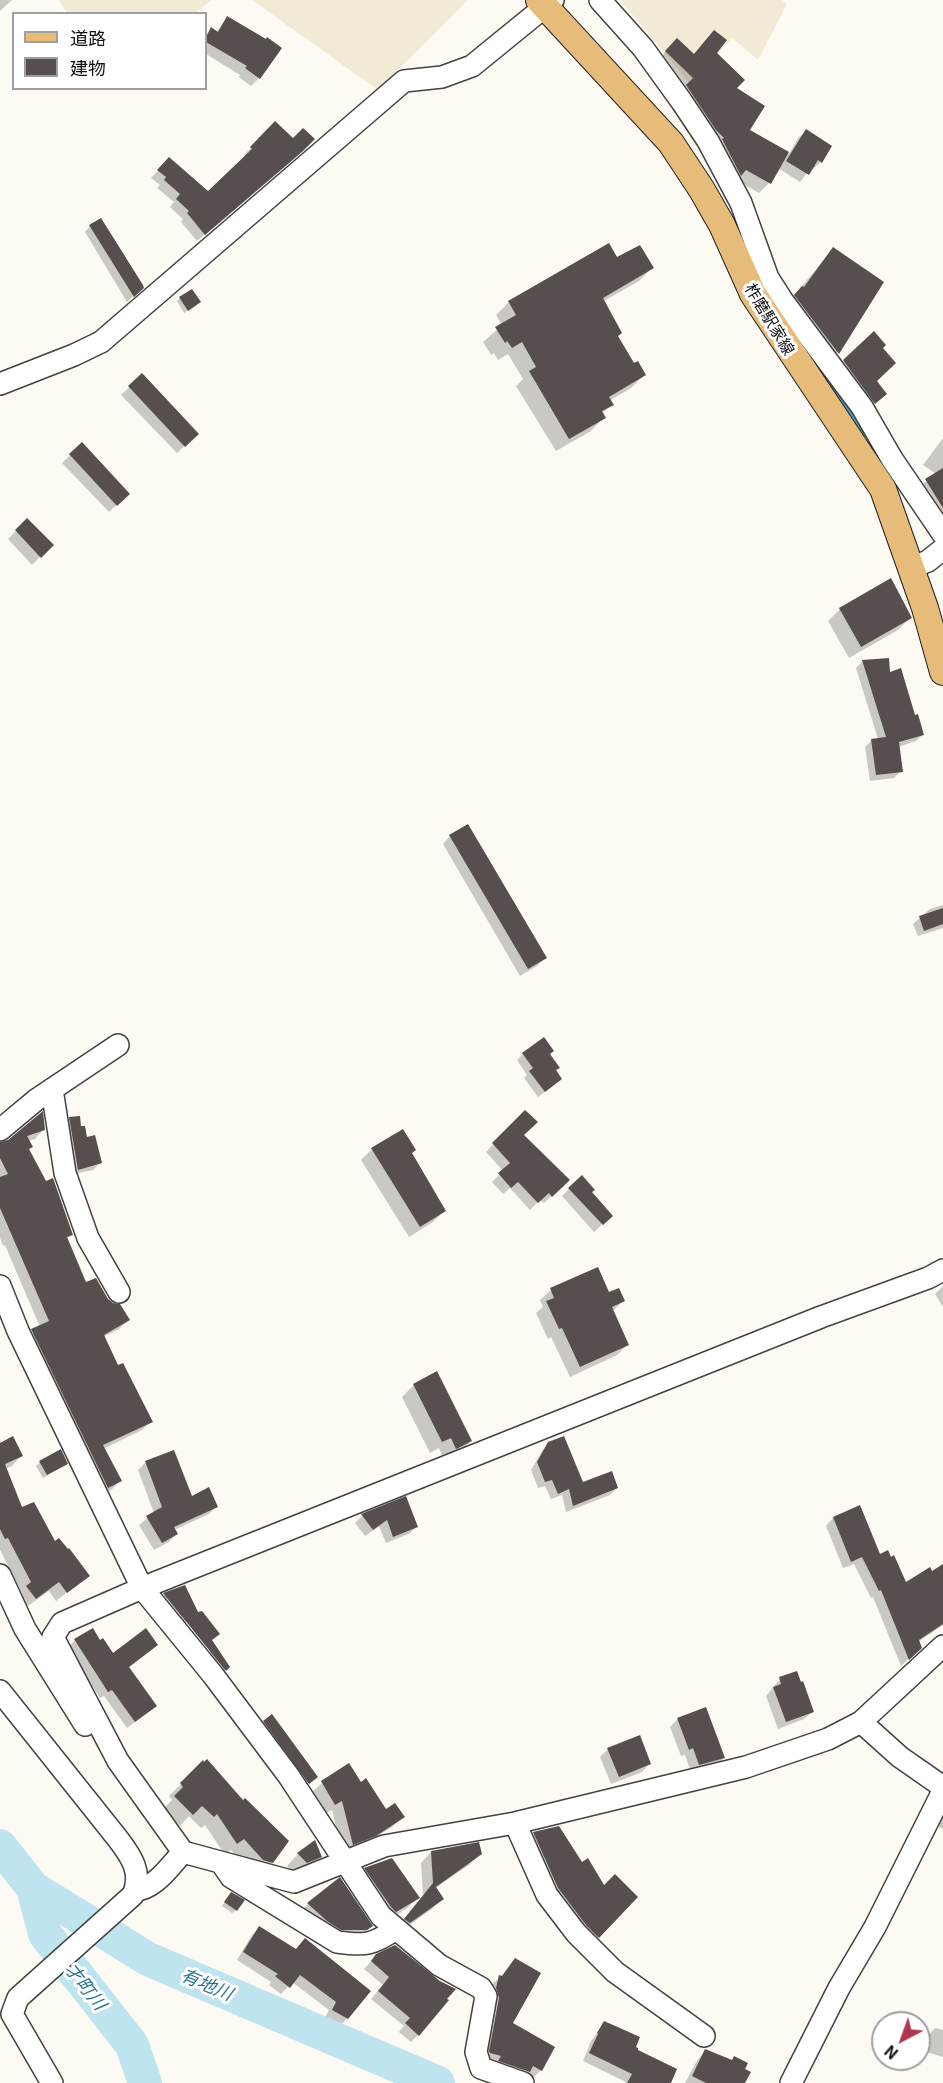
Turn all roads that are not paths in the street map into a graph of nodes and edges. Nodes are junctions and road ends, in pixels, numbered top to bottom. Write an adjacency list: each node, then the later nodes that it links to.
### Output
1 (600, 0): 4 (street)
2 (546, 2): 3 (street); 5 (main road, 柞磨駅家線)
3 (0, 384)
4 (943, 534)
5 (927, 559): 6 (main road, 柞磨駅家線)
6 (939, 648): 7 (main road, 柞磨駅家線)
7 (943, 672)
8 (118, 1045): 9 (street)
9 (52, 1089): 10 (street); 13 (street)
10 (0, 1130)
11 (943, 1270): 15 (street)
12 (0, 1286): 15 (street)
13 (119, 1292)
14 (0, 1575): 19 (street)
15 (142, 1588): 19 (street); 23 (street)
16 (943, 1646): 18 (street)
17 (0, 1691): 25 (street)
18 (861, 1722): 20 (street); 21 (street)
19 (118, 1761): 22 (street)
20 (943, 1789): 31 (street)
21 (515, 1823): 23 (street); 28 (street)
22 (183, 1852): 24 (street); 25 (street)
23 (346, 1861): 24 (street); 26 (street)
24 (221, 1863): 26 (street)
25 (134, 1892): 27 (street)
26 (396, 1929): 30 (street)
27 (11, 2003): 29 (street)
28 (704, 2036)
29 (52, 2083)
30 (523, 2083)
31 (791, 2083)

